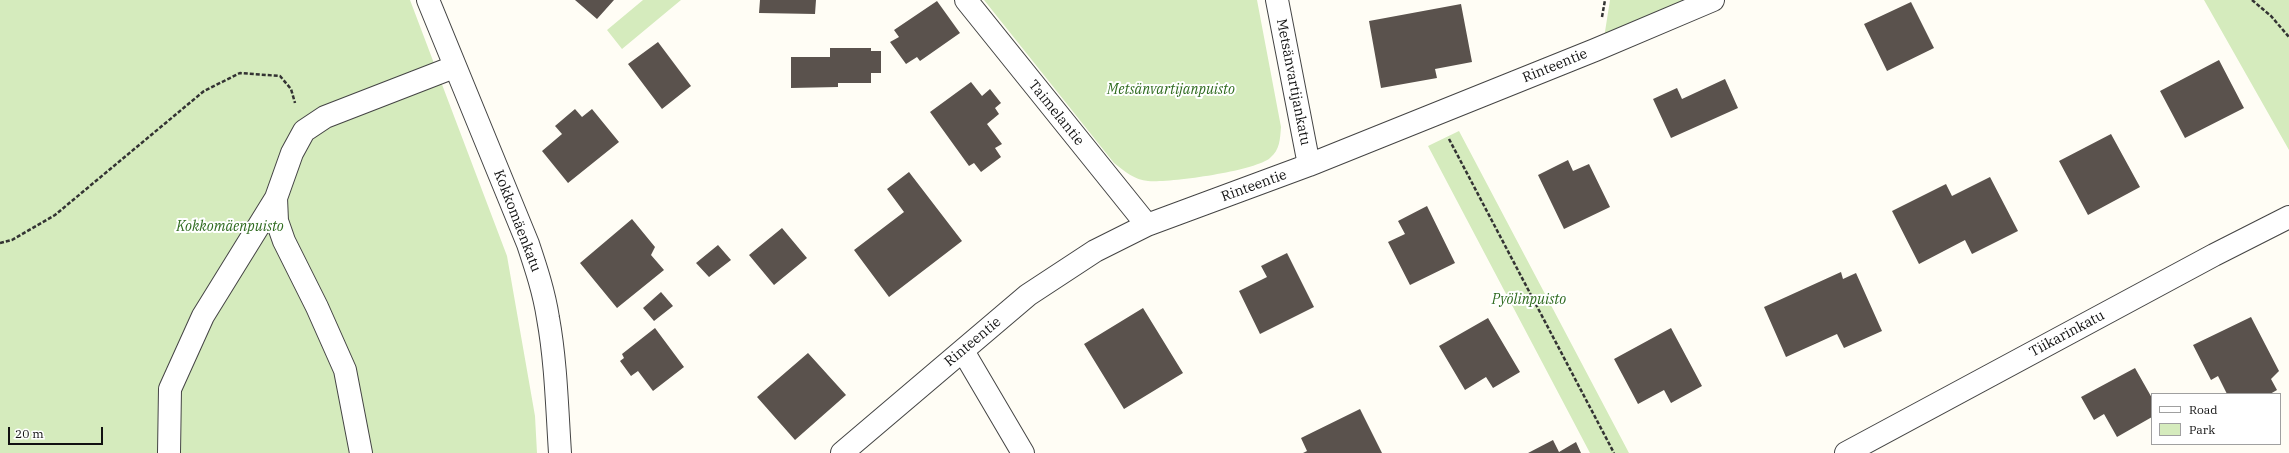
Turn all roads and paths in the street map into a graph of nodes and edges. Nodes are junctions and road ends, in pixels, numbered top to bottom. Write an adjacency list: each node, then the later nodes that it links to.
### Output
1 (428, 0): 7 (street, Kokkomäenkatu)
2 (966, 0): 13 (street, Taimelantie)
3 (1277, 0): 10 (street, Metsänvartijankatu)
4 (1714, 0): 8 (street, Rinteentie)
5 (2252, 0): 6 (path)
6 (2289, 37)
7 (454, 67): 9 (street); 18 (street, Kokkomäenkatu)
8 (1436, 114): 10 (street, Rinteentie); 21 (path)
9 (304, 131): 11 (street); 14 (path)
10 (1309, 165): 13 (street, Rinteentie)
11 (276, 198): 16 (street); 17 (street)
12 (2289, 217): 22 (street, Tiikarinkatu)
13 (1147, 226): 15 (street, Rinteentie)
14 (0, 243)
15 (963, 351): 19 (street, Rinteentie); 20 (street)
16 (169, 453)
17 (361, 453)
18 (560, 453)
19 (842, 453)
20 (1023, 453)
21 (1614, 453)
22 (1846, 453)

